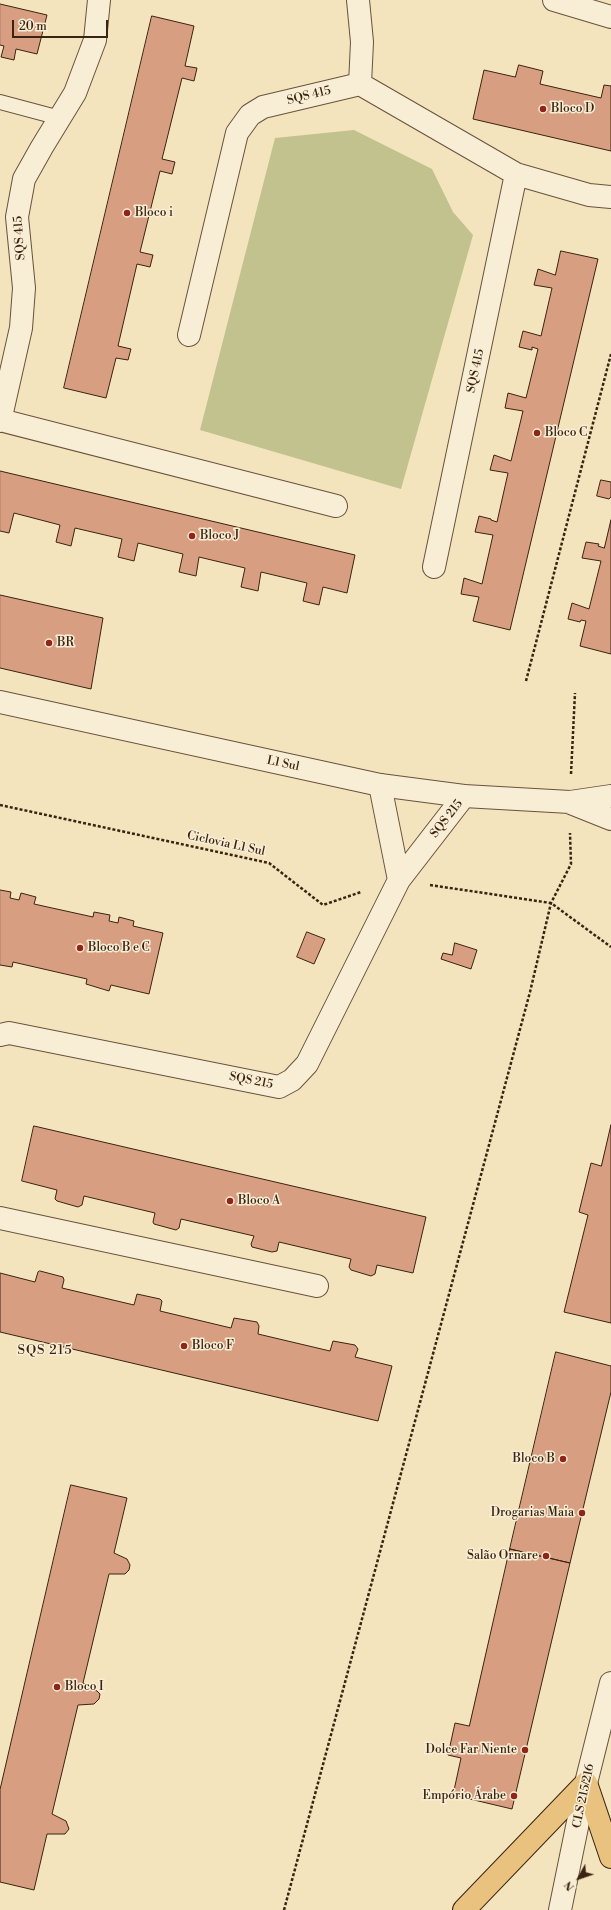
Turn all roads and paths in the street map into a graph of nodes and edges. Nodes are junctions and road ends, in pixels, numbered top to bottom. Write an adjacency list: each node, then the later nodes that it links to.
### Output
1 (99, 0): 7 (street, SQS 415)
2 (358, 0): 5 (street)
3 (554, 0): 4 (street)
4 (611, 17)
5 (360, 84): 8 (street); 10 (street, SQS 415)
6 (0, 102): 7 (lane)
7 (60, 118): 12 (street, SQS 415)
8 (516, 174): 9 (street); 14 (street, SQS 415)
9 (611, 197)
10 (189, 335)
11 (611, 354): 15 (path)
12 (0, 420): 13 (street, SQS 415)
13 (336, 506)
14 (434, 567)
15 (526, 682)
16 (575, 693): 21 (path)
17 (0, 702): 18 (street, L1 Sul)
18 (380, 785): 19 (street, L1 Sul); 24 (street)
19 (464, 796): 21 (street, L1 Sul); 24 (street, SQS 215)
20 (611, 796): 21 (street, L1 Sul)
21 (570, 802): 23 (street, L1 Sul); 25 (path)
22 (0, 805): 24 (path, Ciclovia L1 Sul)
23 (611, 819)
24 (399, 880): 25 (path, Ciclovia L1 Sul); 27 (street, SQS 215)
25 (551, 903): 26 (path, Ciclovia L1 Sul); 33 (path)
26 (611, 947)
27 (3, 1032)
28 (0, 1218): 29 (street)
29 (317, 1286)
30 (611, 1683): 31 (street, CLS 215/216)
31 (586, 1783): 32 (main road); 34 (main road); 35 (street, CLS 215/216)
32 (611, 1857)
33 (284, 1910)
34 (464, 1910)
35 (560, 1910)

